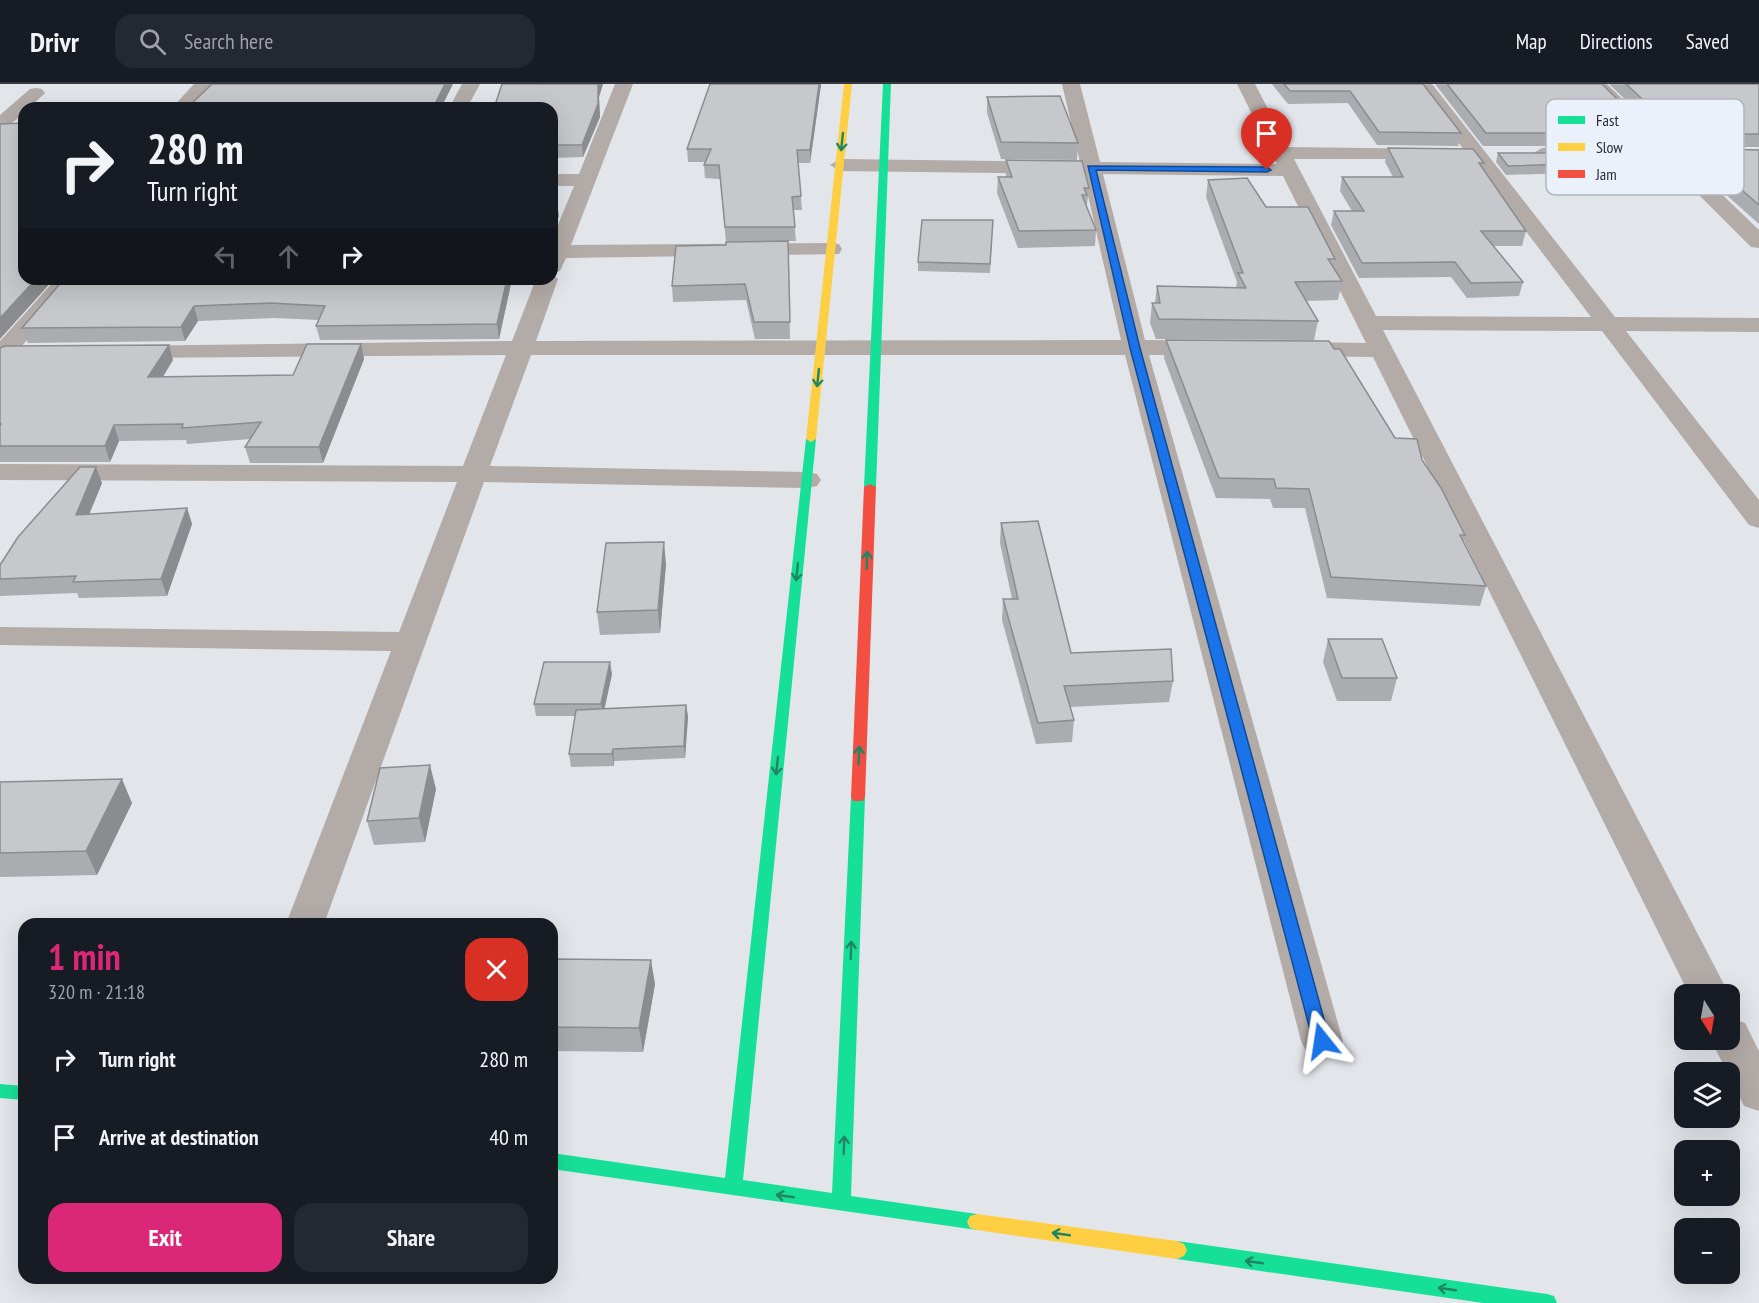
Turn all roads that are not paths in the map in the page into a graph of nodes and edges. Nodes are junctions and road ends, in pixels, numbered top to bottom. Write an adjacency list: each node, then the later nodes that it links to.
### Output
1 (204, 84): 13 (street)
2 (471, 84): 14 (street)
3 (624, 84): 28 (street)
4 (848, 84): 24 (street, one-way to 24)
5 (887, 84): 25 (street)
6 (1071, 84): 26 (street)
7 (1246, 84): 23 (street)
8 (1423, 84): 17 (street)
9 (1597, 84): 11 (street)
10 (36, 93): 12 (street)
11 (1612, 99)
12 (26, 102)
13 (187, 102)
14 (461, 102)
15 (18, 108): 16 (street)
16 (0, 124)
17 (1476, 154): 18 (street); 23 (street); 36 (street)
18 (1500, 154)
19 (1524, 154): 20 (street)
20 (1546, 154)
21 (1744, 155): 22 (street)
22 (1759, 155)
23 (1284, 161): 26 (street); 37 (street)
24 (840, 165): 25 (street); 32 (street)
25 (883, 165): 26 (street); 40 (street)
26 (1091, 167): 42 (street)
27 (558, 180): 28 (street)
28 (586, 180): 31 (street)
29 (1711, 195): 30 (street)
30 (1759, 242)
31 (558, 248)
32 (831, 249): 33 (street); 39 (street)
33 (558, 262)
34 (63, 285): 48 (street)
35 (543, 285): 41 (street)
36 (1605, 322): 37 (street); 38 (street); 52 (street)
37 (1366, 323): 45 (street)
38 (1759, 325)
39 (821, 346): 40 (street); 41 (street); 51 (street, one-way to 51)
40 (875, 346): 42 (street); 64 (street, one-way to 40)
41 (519, 348): 46 (street); 50 (street)
42 (1135, 348): 43 (street); 57 (street)
43 (1228, 349)
44 (1275, 349): 45 (street)
45 (1381, 350): 56 (street)
46 (109, 351)
47 (38, 352): 48 (street)
48 (1, 353)
49 (0, 472): 50 (street)
50 (472, 474): 51 (street); 54 (street)
51 (807, 480): 63 (street, one-way to 63)
52 (1759, 519)
53 (0, 636): 54 (street)
54 (410, 642): 55 (street)
55 (307, 918)
56 (1704, 984)
57 (1322, 1041)
58 (1738, 1050): 61 (street)
59 (0, 1091): 60 (street)
60 (18, 1092)
61 (1759, 1093)
62 (558, 1162): 63 (street)
63 (733, 1188): 64 (street, one-way to 63)
64 (841, 1203): 65 (street, one-way to 64)
65 (1547, 1303)

